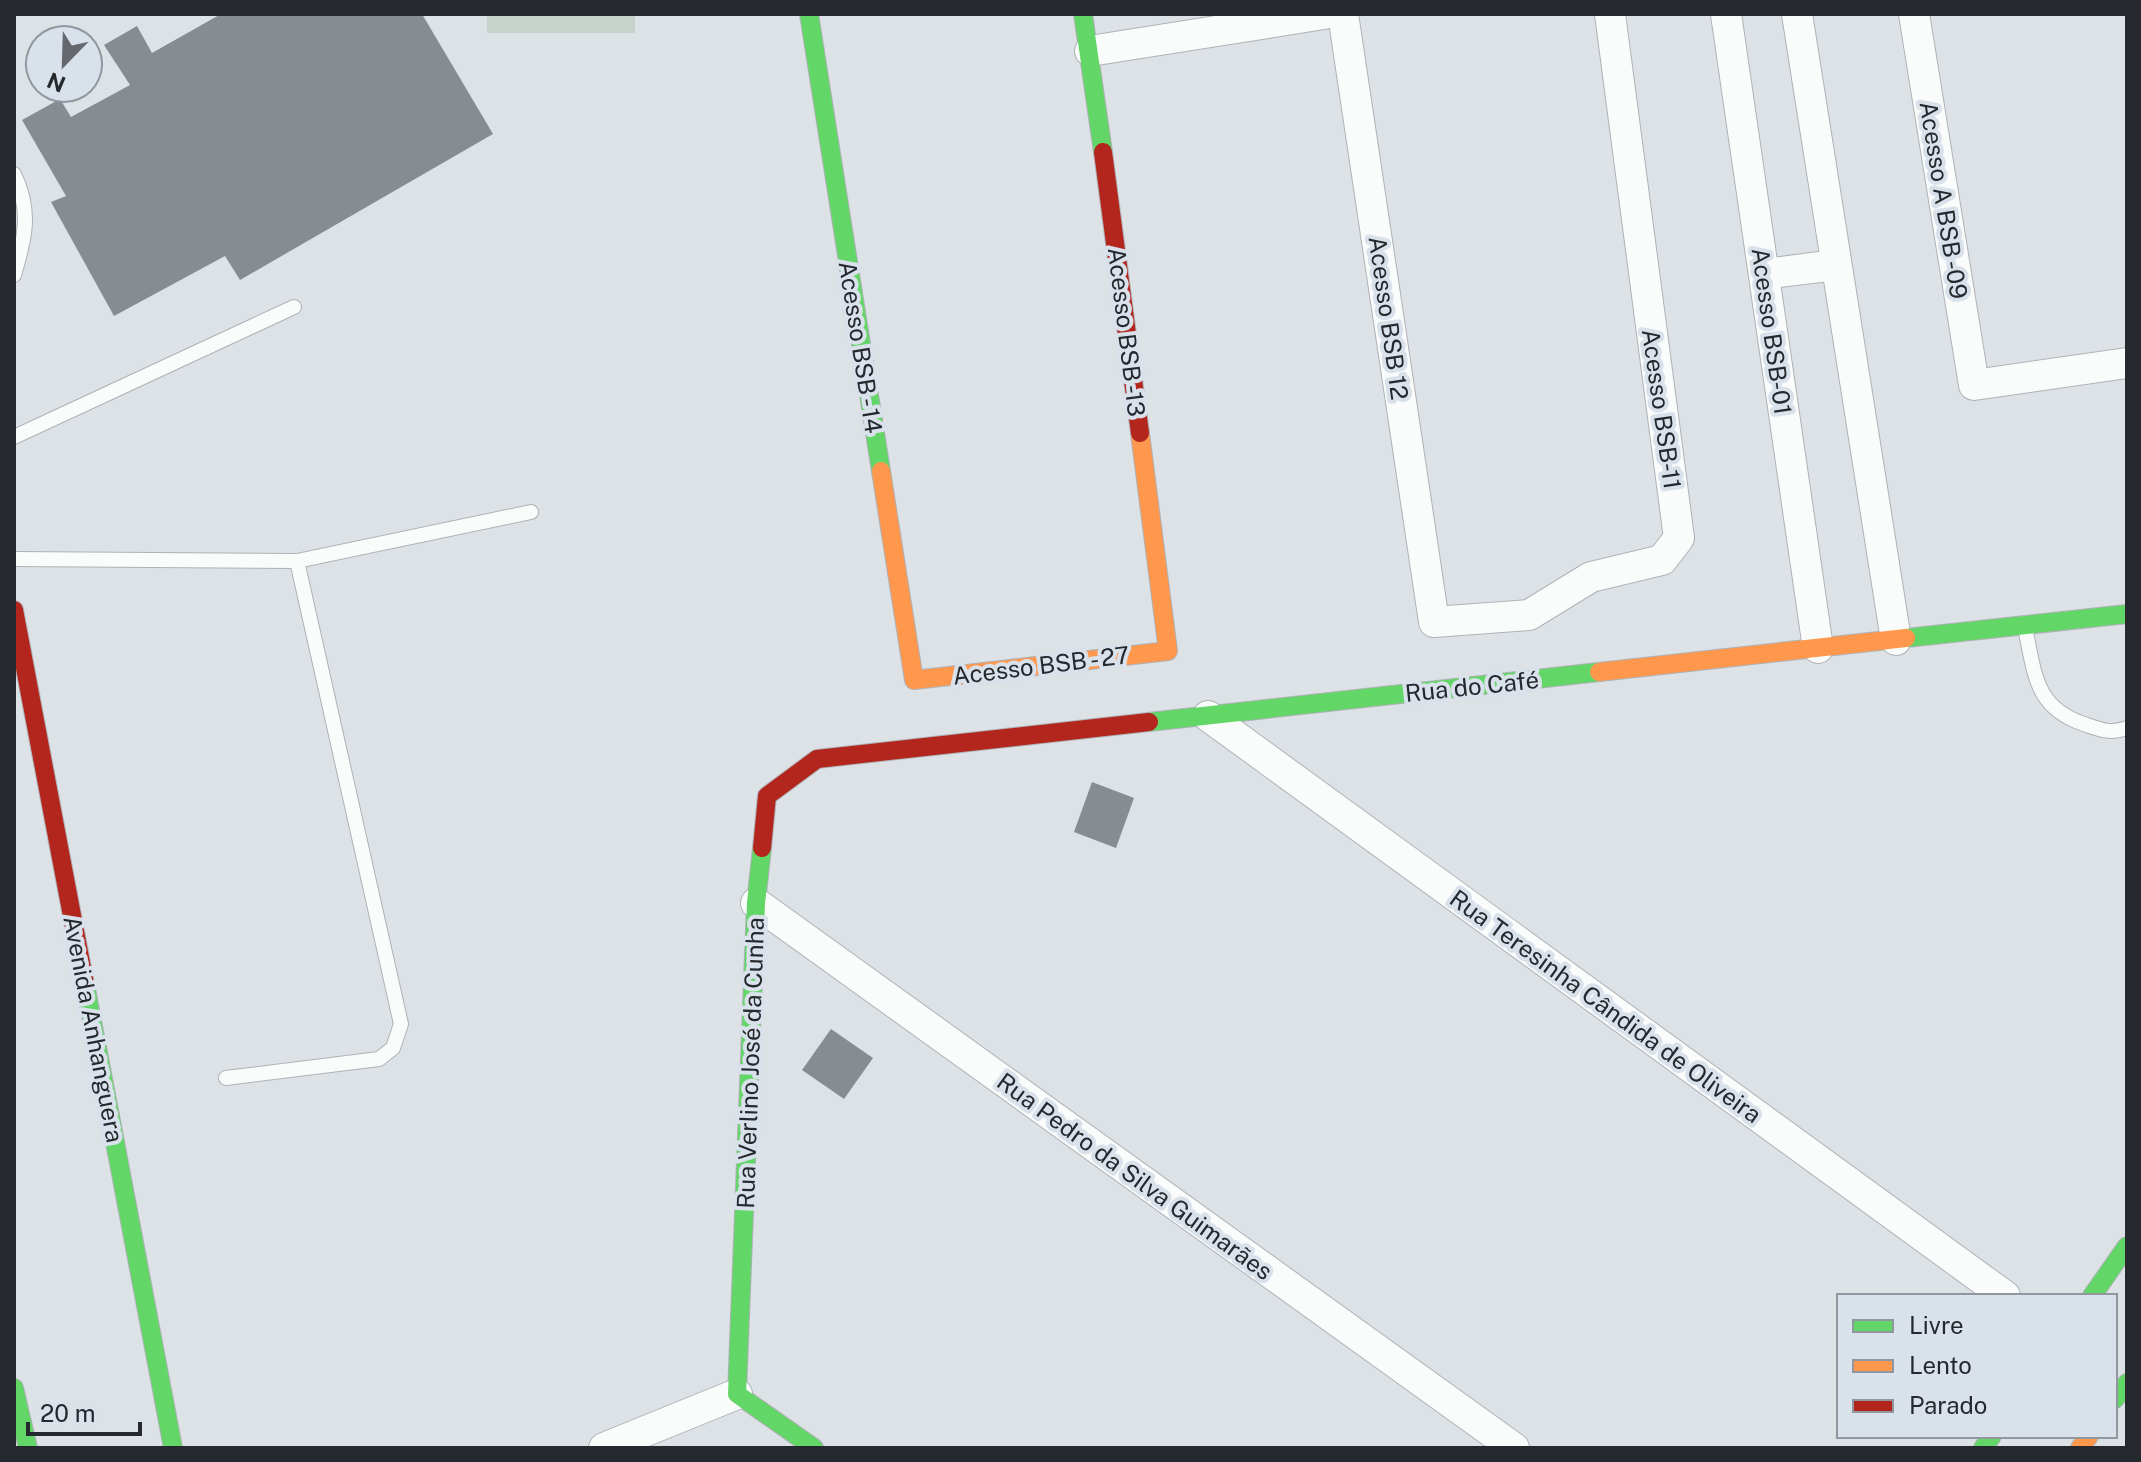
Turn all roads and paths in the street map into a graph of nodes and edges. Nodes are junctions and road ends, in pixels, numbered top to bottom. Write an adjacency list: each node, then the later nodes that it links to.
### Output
1 (809, 14): 27 (main road, Acesso BSB - 14)
2 (1083, 14): 9 (main road, Acesso BSB -13)
3 (1324, 14): 9 (street)
4 (1343, 14): 22 (street, Acesso BSB 12)
5 (1610, 14): 22 (street, Acesso BSB-11)
6 (1726, 14): 12 (street, Acesso BSB-01)
7 (1797, 14): 11 (street)
8 (1914, 14): 15 (street, Acesso A BSB -09)
9 (1090, 51): 26 (main road, Acesso BSB -13)
10 (14, 174): 13 (lane)
11 (1836, 265): 12 (street); 24 (street)
12 (1764, 274): 25 (street, Acesso BSB-01)
13 (14, 275)
14 (294, 307): 16 (lane)
15 (2127, 363)
16 (14, 437)
17 (531, 512): 19 (lane)
18 (14, 559): 19 (lane)
19 (297, 561): 32 (lane)
20 (14, 610): 39 (main road, Avenida Anhanguera)
21 (2127, 614): 23 (main road, Rua do Café)
22 (1434, 622)
23 (2024, 625): 24 (main road, Rua do Café); 29 (lane)
24 (1896, 640): 25 (main road, Rua do Café)
25 (1818, 648): 28 (main road, Rua do Café)
26 (1168, 651): 27 (main road, Acesso BSB - 27)
27 (914, 680)
28 (1208, 716): 30 (main road, Rua do Café); 34 (street, Rua Teresinha Cândida de Oliveira)
29 (2127, 728)
30 (817, 759): 31 (main road, Rua Verlino José da Cunha)
31 (756, 903): 37 (main road, Rua Verlino José da Cunha); 42 (street, Rua Pedro da Silva Guimarães)
32 (226, 1078)
33 (2127, 1246): 35 (main road)
34 (2002, 1294)
35 (2093, 1294)
36 (14, 1388): 38 (main road)
37 (737, 1394): 40 (street); 41 (main road)
38 (28, 1448)
39 (173, 1448)
40 (604, 1448)
41 (814, 1448)
42 (1514, 1448)

